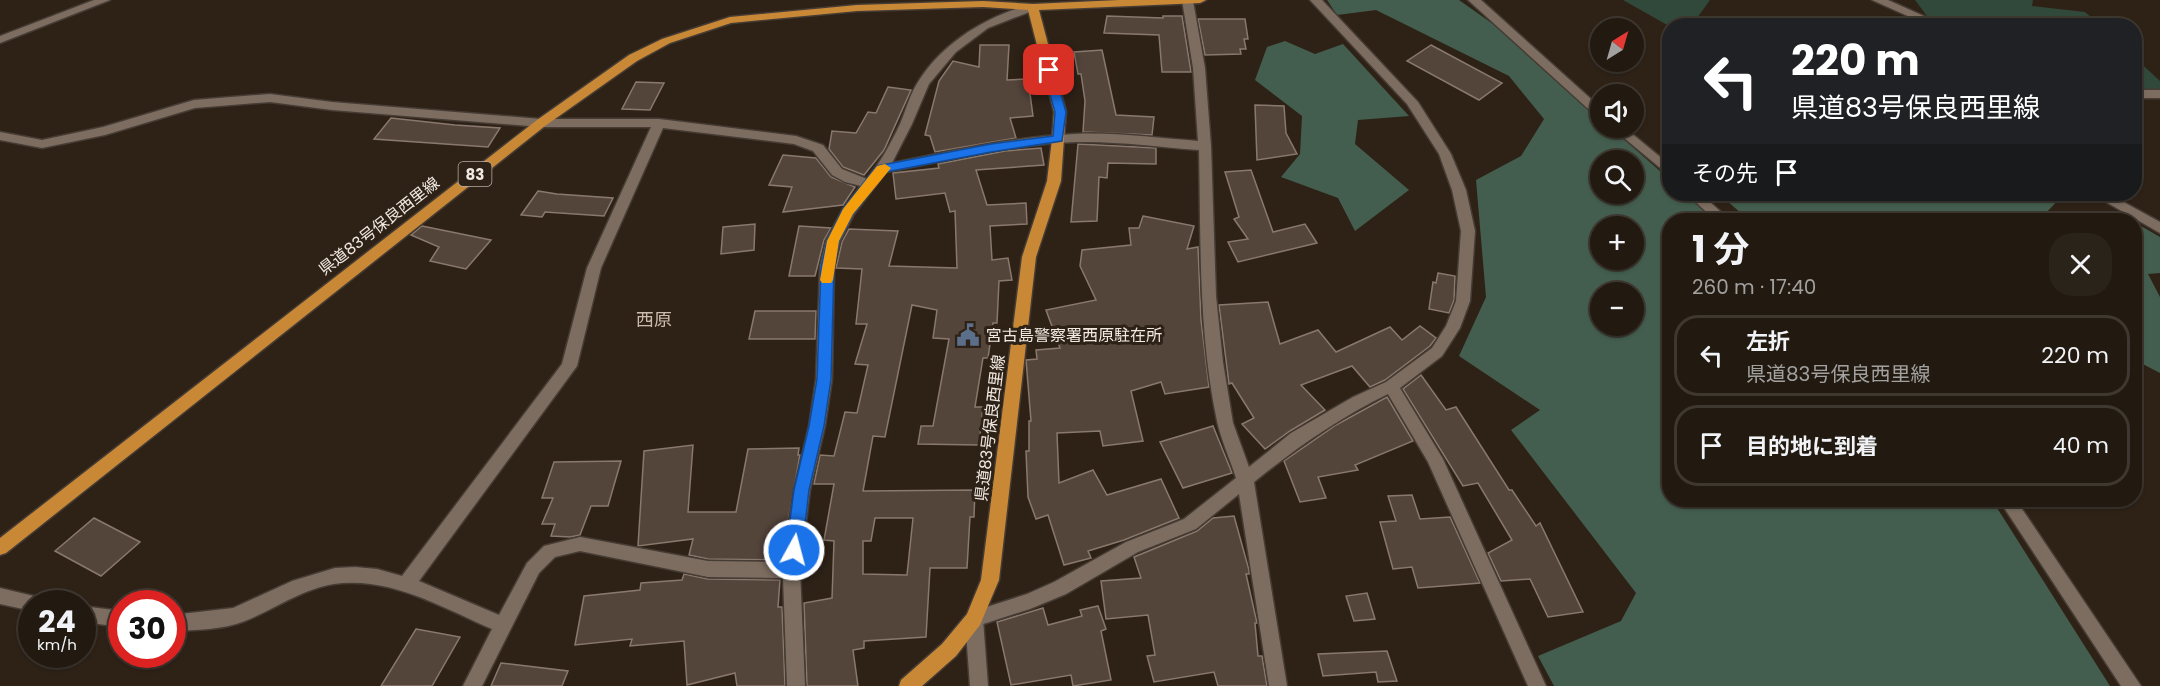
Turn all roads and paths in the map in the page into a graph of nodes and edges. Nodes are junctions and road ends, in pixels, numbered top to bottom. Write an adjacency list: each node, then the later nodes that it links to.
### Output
1 (104, 0): 9 (street)
2 (1200, 0): 6 (main road, 県道83号保良西里線 / 83)
3 (1316, 0): 28 (street)
4 (1474, 0): 12 (street)
5 (1878, 0): 8 (street)
6 (1187, 1): 7 (main road, 県道83号保良西里線 / 83); 18 (street)
7 (1031, 4): 13 (main road, 県道83号保良西里線 / 83); 17 (main road, 県道83号保良西里線); 20 (street)
8 (1922, 18)
9 (0, 40)
10 (2142, 94): 11 (street)
11 (2160, 94)
12 (1590, 103)
13 (542, 123): 14 (street); 15 (street); 31 (main road, 県道83号保良西里線 / 83)
14 (659, 123): 21 (street); 33 (street)
15 (0, 136)
16 (1630, 138): 19 (street)
17 (1058, 139): 18 (street); 20 (street); 36 (main road, 県道83号保良西里線)
18 (1205, 146): 29 (street)
19 (1662, 165)
20 (882, 169): 21 (street)
21 (869, 184): 32 (street)
22 (1701, 201): 24 (street)
23 (2112, 201): 25 (street)
24 (1715, 213)
25 (2133, 213)
26 (2142, 218): 27 (street)
27 (2160, 228)
28 (1391, 386): 29 (street); 44 (street)
29 (1245, 480): 36 (street); 43 (street)
30 (2012, 507): 45 (street)
31 (0, 548)
32 (792, 570): 38 (street); 40 (street)
33 (406, 585): 37 (street); 38 (street)
34 (0, 596): 35 (street)
35 (18, 600)
36 (974, 619): 41 (main road, 県道83号保良西里線); 42 (street)
37 (186, 623)
38 (505, 626): 39 (street)
39 (472, 686)
40 (796, 686)
41 (908, 686)
42 (979, 686)
43 (1278, 686)
44 (1537, 686)
45 (2132, 686)

